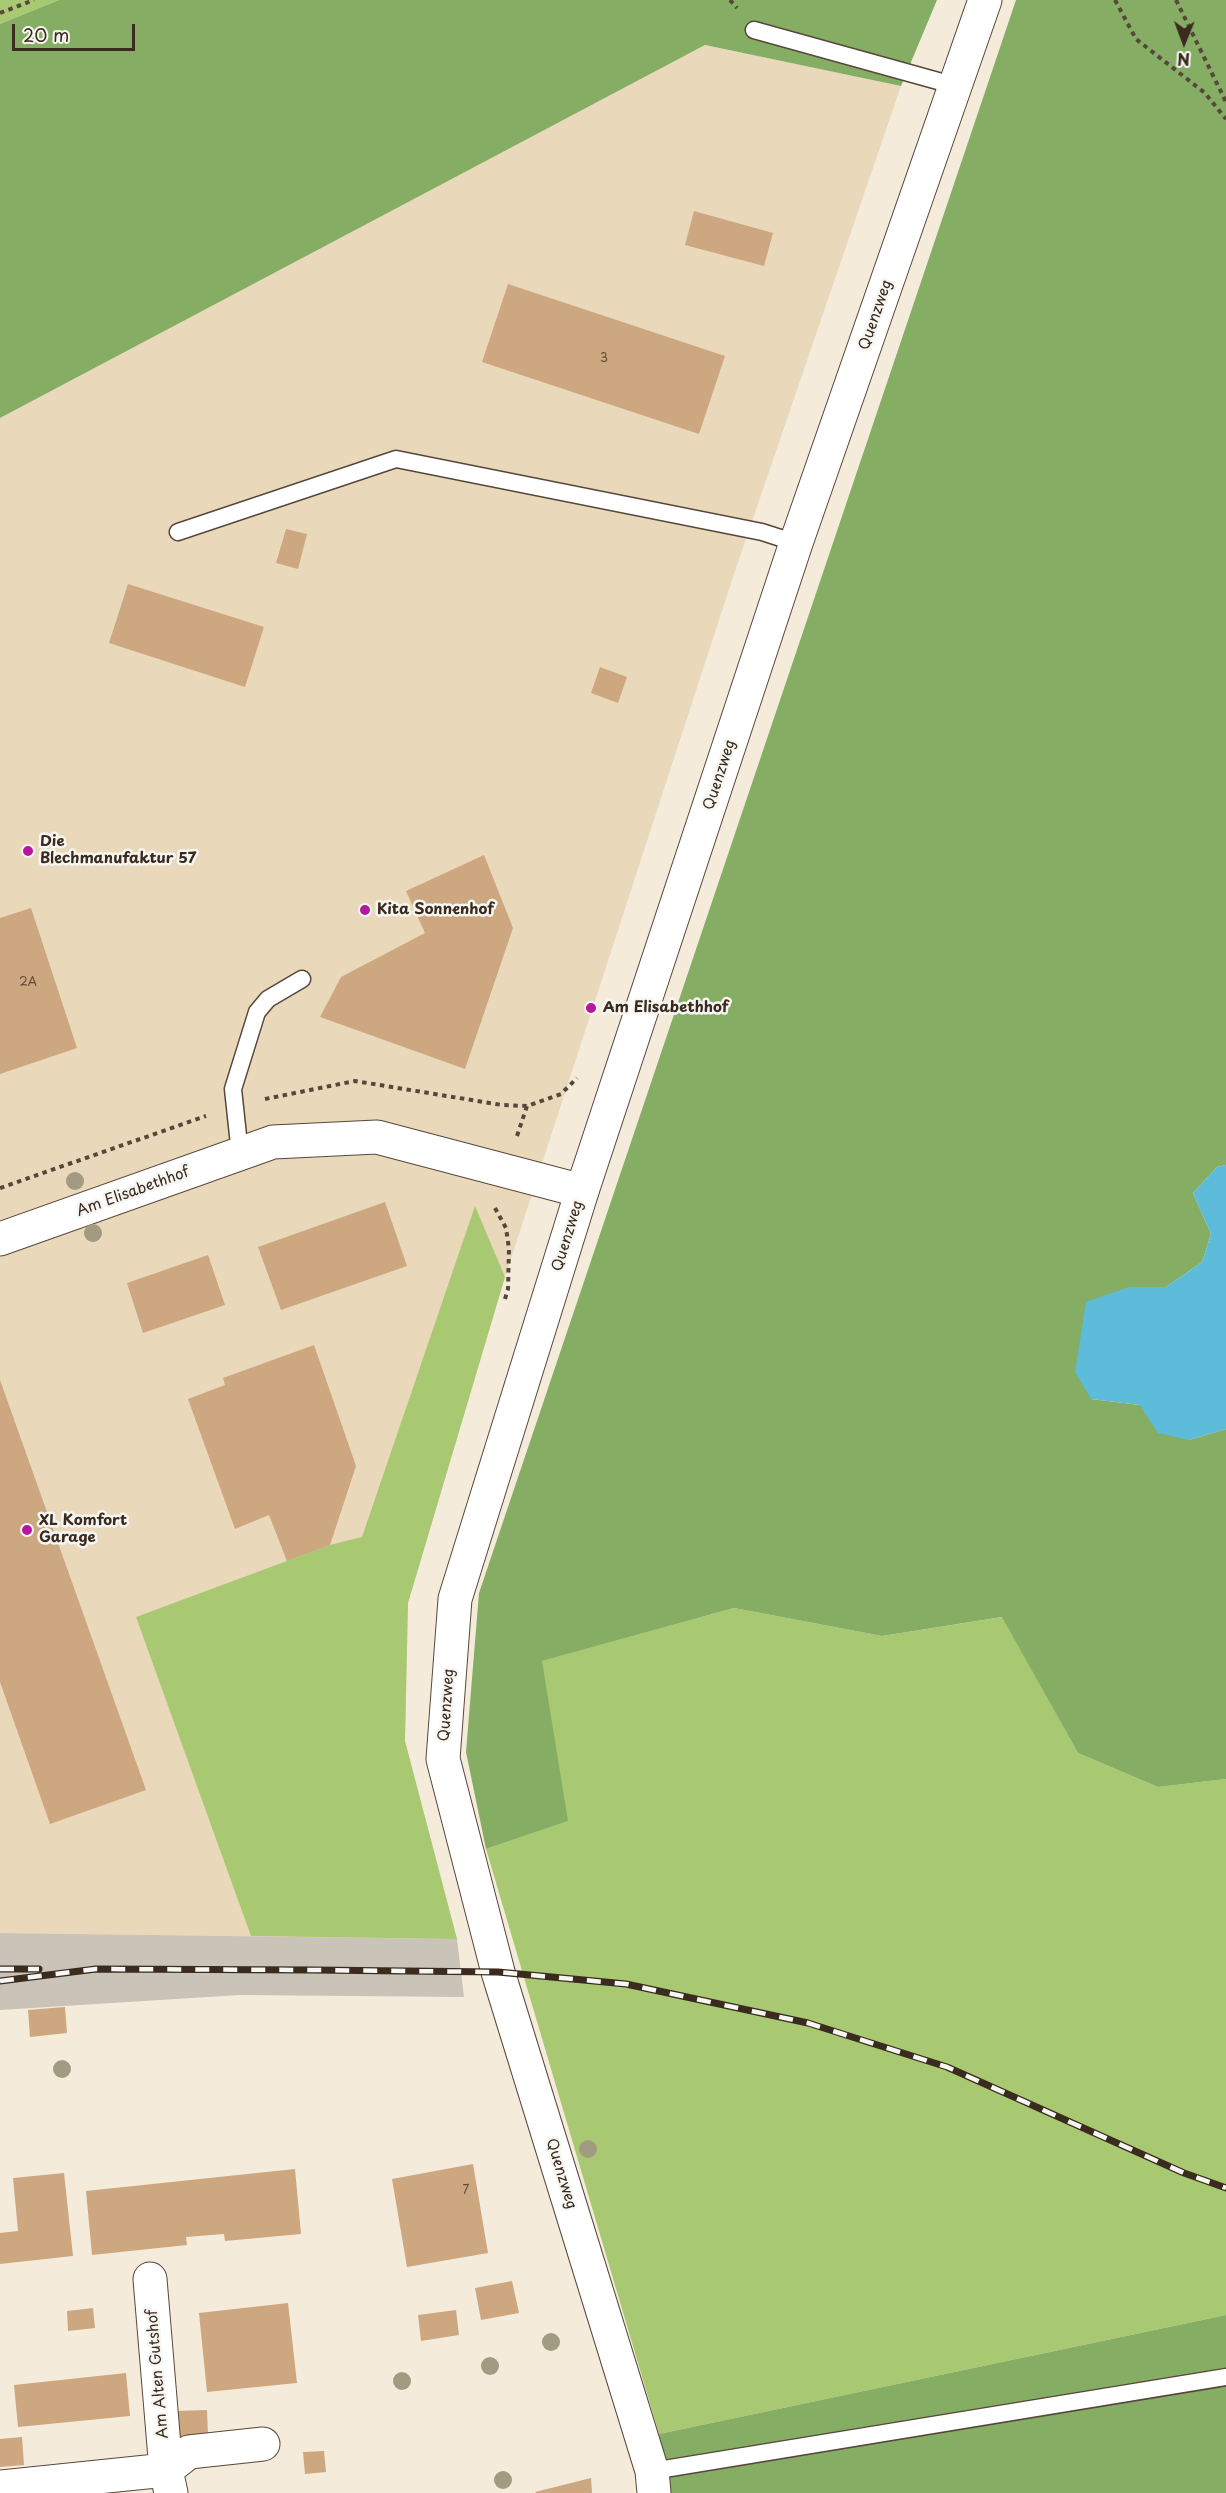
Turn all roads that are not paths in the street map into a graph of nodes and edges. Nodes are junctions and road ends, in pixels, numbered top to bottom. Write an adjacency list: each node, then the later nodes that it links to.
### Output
1 (985, 0): 3 (street, Quenzweg)
2 (754, 30): 3 (lane)
3 (957, 86): 5 (street, Quenzweg)
4 (178, 532): 5 (lane)
5 (796, 543): 8 (street, Quenzweg)
6 (302, 979): 7 (lane)
7 (240, 1154): 8 (street, Am Elisabethhof); 9 (street, Am Elisabethhof)
8 (582, 1191): 14 (street, Quenzweg)
9 (0, 1239)
10 (150, 2279): 13 (street, Am Alten Gutshof)
11 (1226, 2378): 14 (lane)
12 (263, 2444): 13 (street, Am Alten Gutshof)
13 (169, 2481): 15 (street)
14 (653, 2482)
15 (0, 2487)

